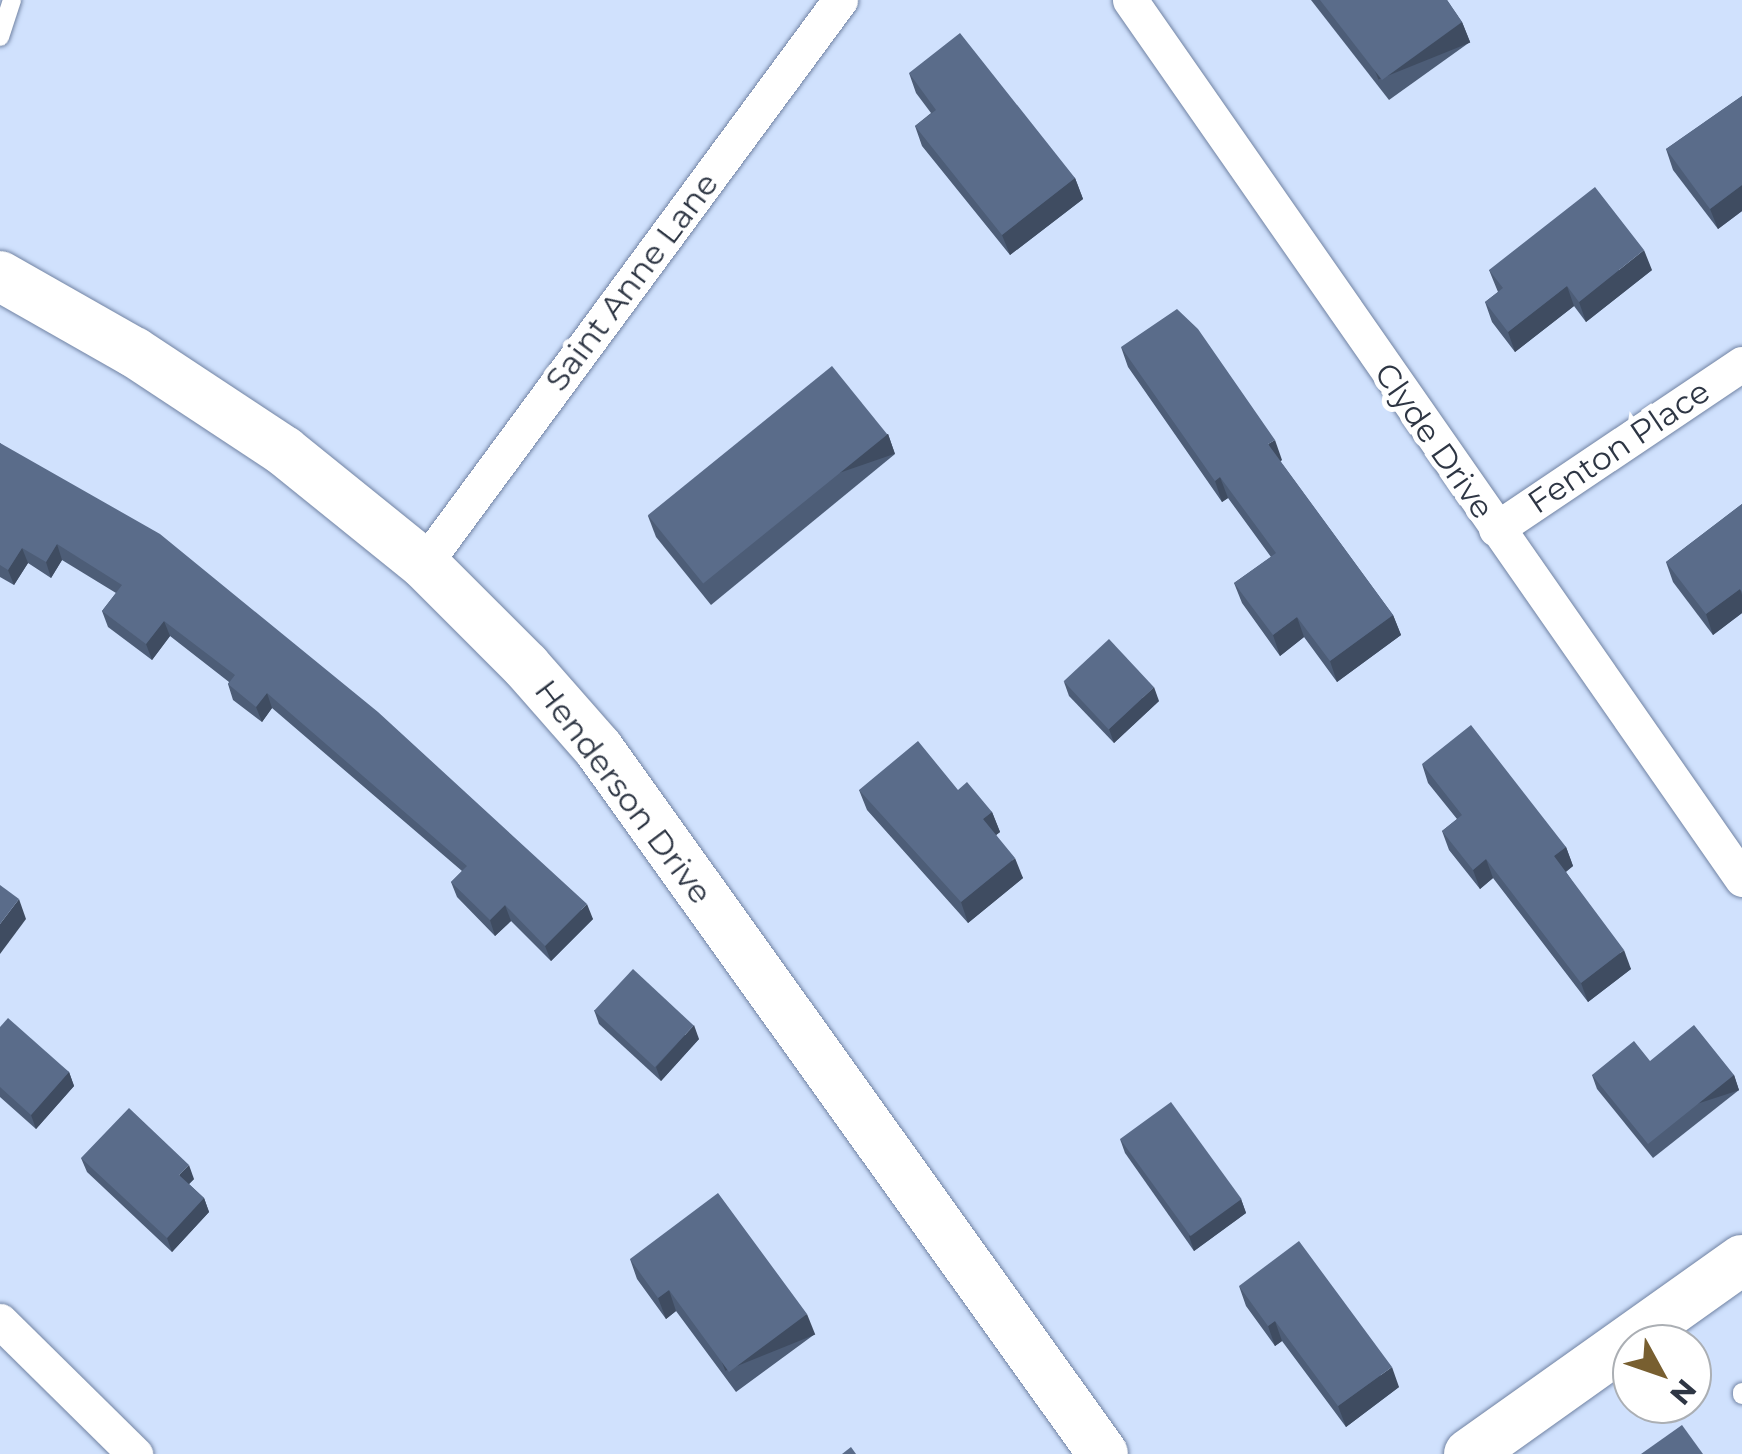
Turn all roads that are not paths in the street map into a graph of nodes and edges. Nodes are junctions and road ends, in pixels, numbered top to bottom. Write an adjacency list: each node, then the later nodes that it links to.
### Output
1 (12, 0): 4 (lane)
2 (840, 0): 8 (street, Saint Anne Lane)
3 (1130, 0): 7 (street, Clyde Drive)
4 (0, 37)
5 (0, 276): 8 (main road, Henderson Drive)
6 (1742, 364): 7 (street, Fenton Place)
7 (1496, 530): 9 (street, Clyde Drive)
8 (424, 564): 13 (main road, Henderson Drive)
9 (1742, 879)
10 (1742, 1260): 14 (main road)
11 (0, 1320): 12 (street)
12 (135, 1454)
13 (1102, 1454)
14 (1469, 1454)

